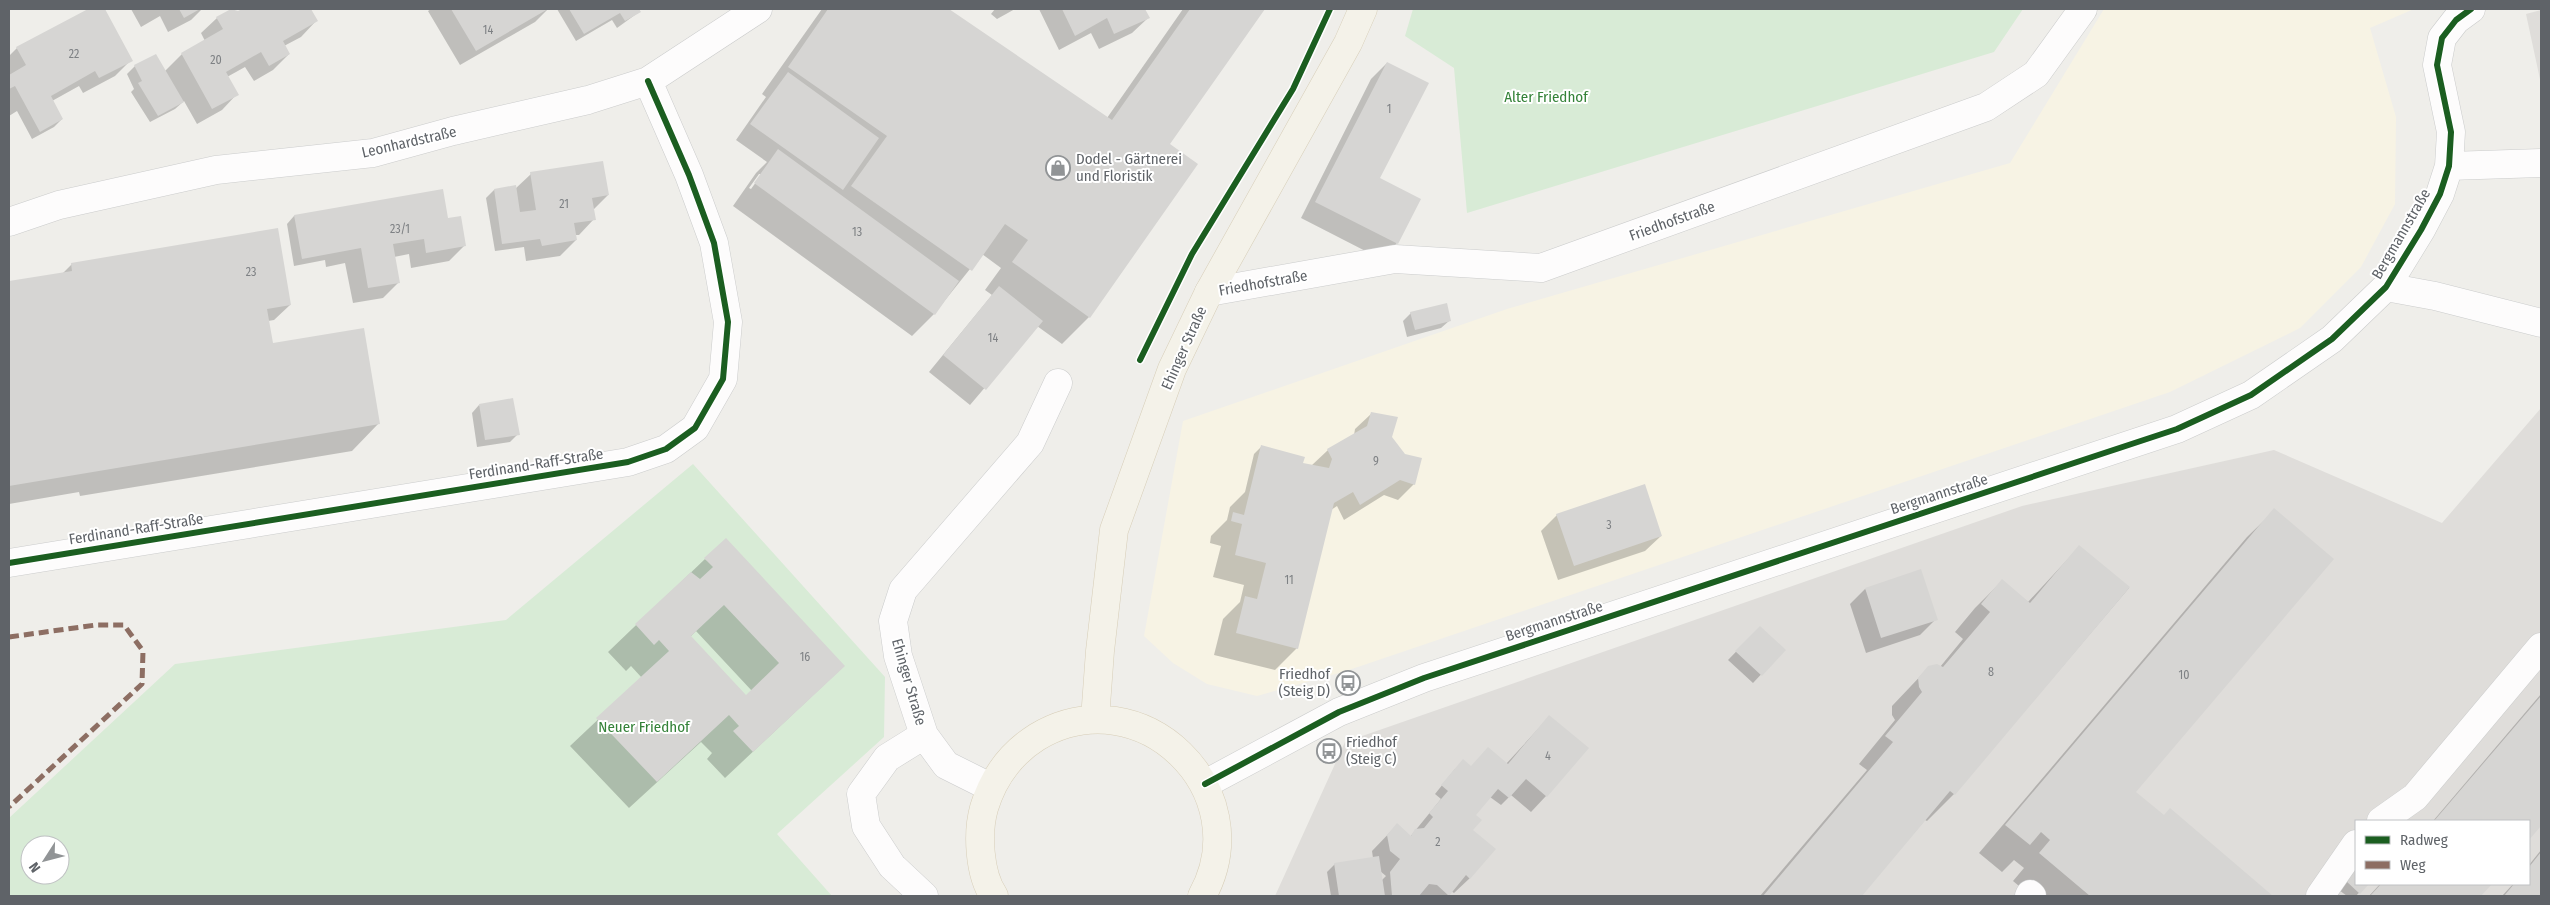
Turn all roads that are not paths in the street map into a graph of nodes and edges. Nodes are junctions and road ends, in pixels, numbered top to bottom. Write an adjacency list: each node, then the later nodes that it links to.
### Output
1 (758, 9): 5 (street, Leonhardstraße)
2 (1363, 9): 10 (main road, Ehinger Straße)
3 (2083, 9): 10 (street, Friedhofstraße)
4 (2464, 14): 7 (street, Bergmannstraße)
5 (648, 81): 8 (street, Leonhardstraße); 13 (street, Ferdinand-Raff-Straße)
6 (2541, 164): 7 (street)
7 (2449, 166): 9 (street, Bergmannstraße)
8 (9, 222)
9 (2386, 286): 11 (street, Bergmannstraße); 17 (street, Bergmannstraße)
10 (1209, 292): 15 (main road, Ehinger Straße)
11 (2541, 323)
12 (1058, 383): 16 (street, Ehinger Straße)
13 (9, 563)
14 (2541, 647): 19 (street)
15 (1095, 719): 17 (main road); 18 (main road)
16 (924, 735): 18 (street, Ehinger Straße); 21 (street, Ehinger Straße)
17 (1205, 784): 23 (main road)
18 (990, 787): 22 (main road)
19 (2382, 820)
20 (2355, 845): 24 (street)
21 (924, 896)
22 (994, 896)
23 (1202, 896)
24 (2320, 896)

